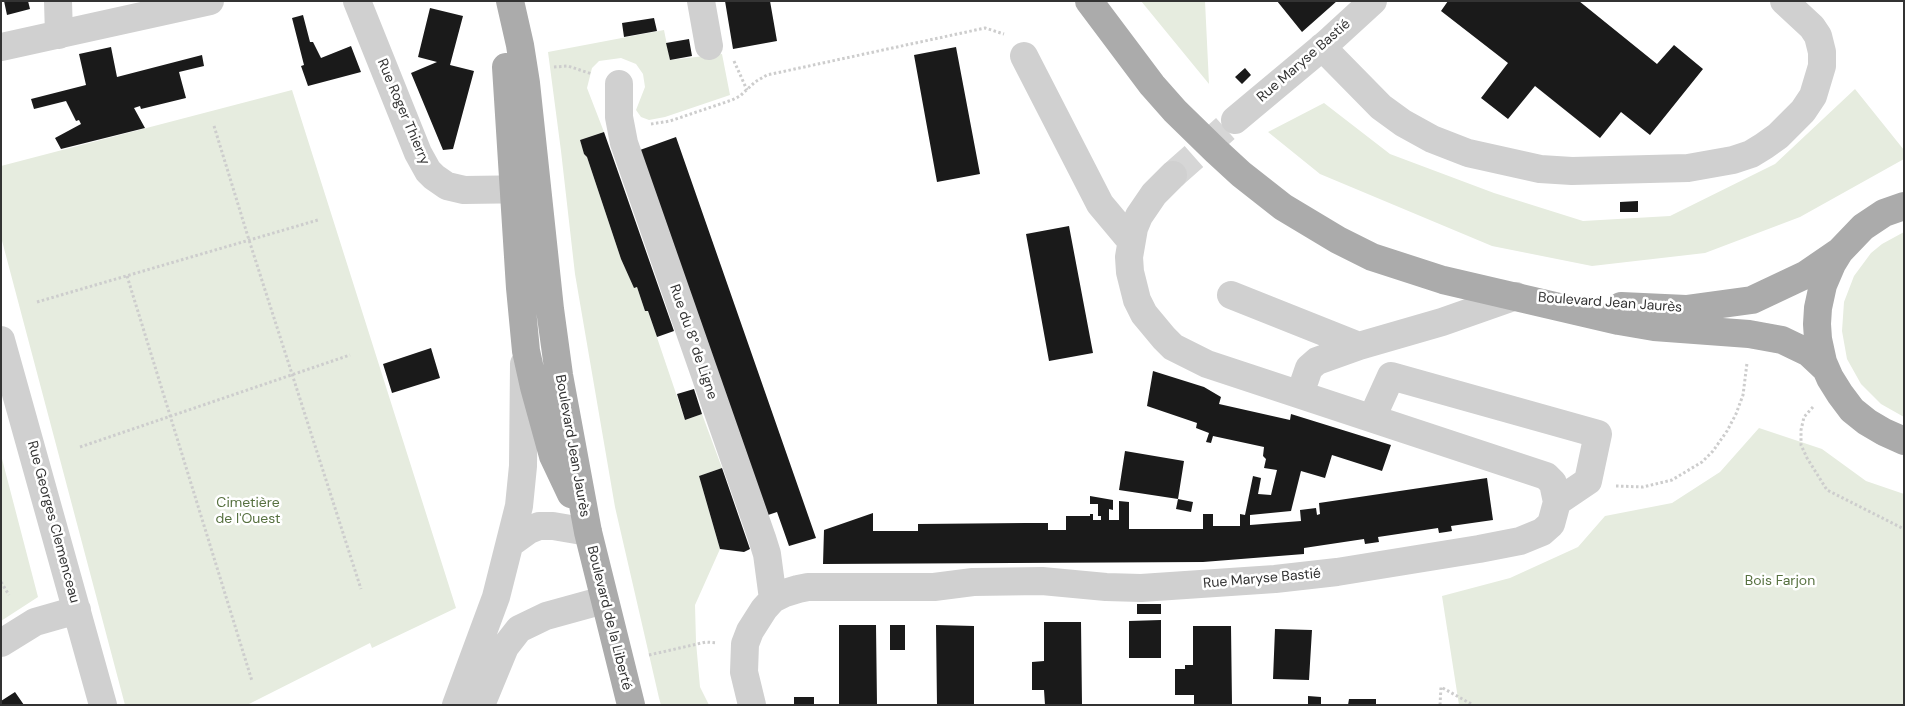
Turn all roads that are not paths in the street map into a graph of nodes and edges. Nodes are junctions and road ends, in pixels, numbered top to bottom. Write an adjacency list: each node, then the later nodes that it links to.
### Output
1 (58, 1): 10 (street)
2 (210, 1): 10 (street)
3 (357, 1): 18 (street, Rue Roger Thierry)
4 (500, 1): 18 (main road, Boulevard Jean Jaurès)
5 (510, 1): 18 (main road, Boulevard Jean Jaurès)
6 (701, 1): 11 (street)
7 (1089, 1): 23 (main road, Boulevard Jean Jaurès)
8 (1373, 1): 13 (street, Rue Maryse Bastié)
9 (1784, 1): 13 (street)
10 (59, 35): 12 (street)
11 (709, 46)
12 (1, 47)
13 (1322, 47): 16 (street, Rue Maryse Bastié)
14 (1024, 56): 20 (street)
15 (619, 84): 34 (street, Rue du 8° de Ligne)
16 (1235, 120)
17 (1174, 175): 20 (street)
18 (525, 189): 24 (main road, Boulevard Jean Jaurès); 32 (main road, Boulevard Jean Jaurès)
19 (1904, 206): 21 (main road)
20 (1130, 241): 28 (street)
21 (1840, 251): 23 (main road, Boulevard Jean Jaurès); 27 (main road)
22 (1231, 295): 26 (street)
23 (1516, 296): 26 (street); 27 (main road, Boulevard Jean Jaurès)
24 (525, 337): 32 (main road, Boulevard Jean Jaurès); 33 (street)
25 (1, 340): 36 (street, Rue Georges Clemenceau)
26 (1359, 346): 28 (street)
27 (1826, 370): 30 (main road)
28 (1300, 394): 29 (street)
29 (1372, 418): 31 (street); 31 (street)
30 (1904, 441)
31 (1557, 502): 34 (street, Rue Maryse Bastié)
32 (588, 532): 33 (street); 35 (main road, Boulevard de la Liberté)
33 (510, 543): 39 (street)
34 (774, 599): 42 (street, Rue Maryse Bastié)
35 (604, 600): 40 (street); 41 (main road, Boulevard de la Liberté)
36 (77, 610): 37 (street); 38 (street, Rue Georges Clemenceau)
37 (1, 643)
38 (103, 705)
39 (456, 705)
40 (481, 705)
41 (630, 705)
42 (752, 705)

